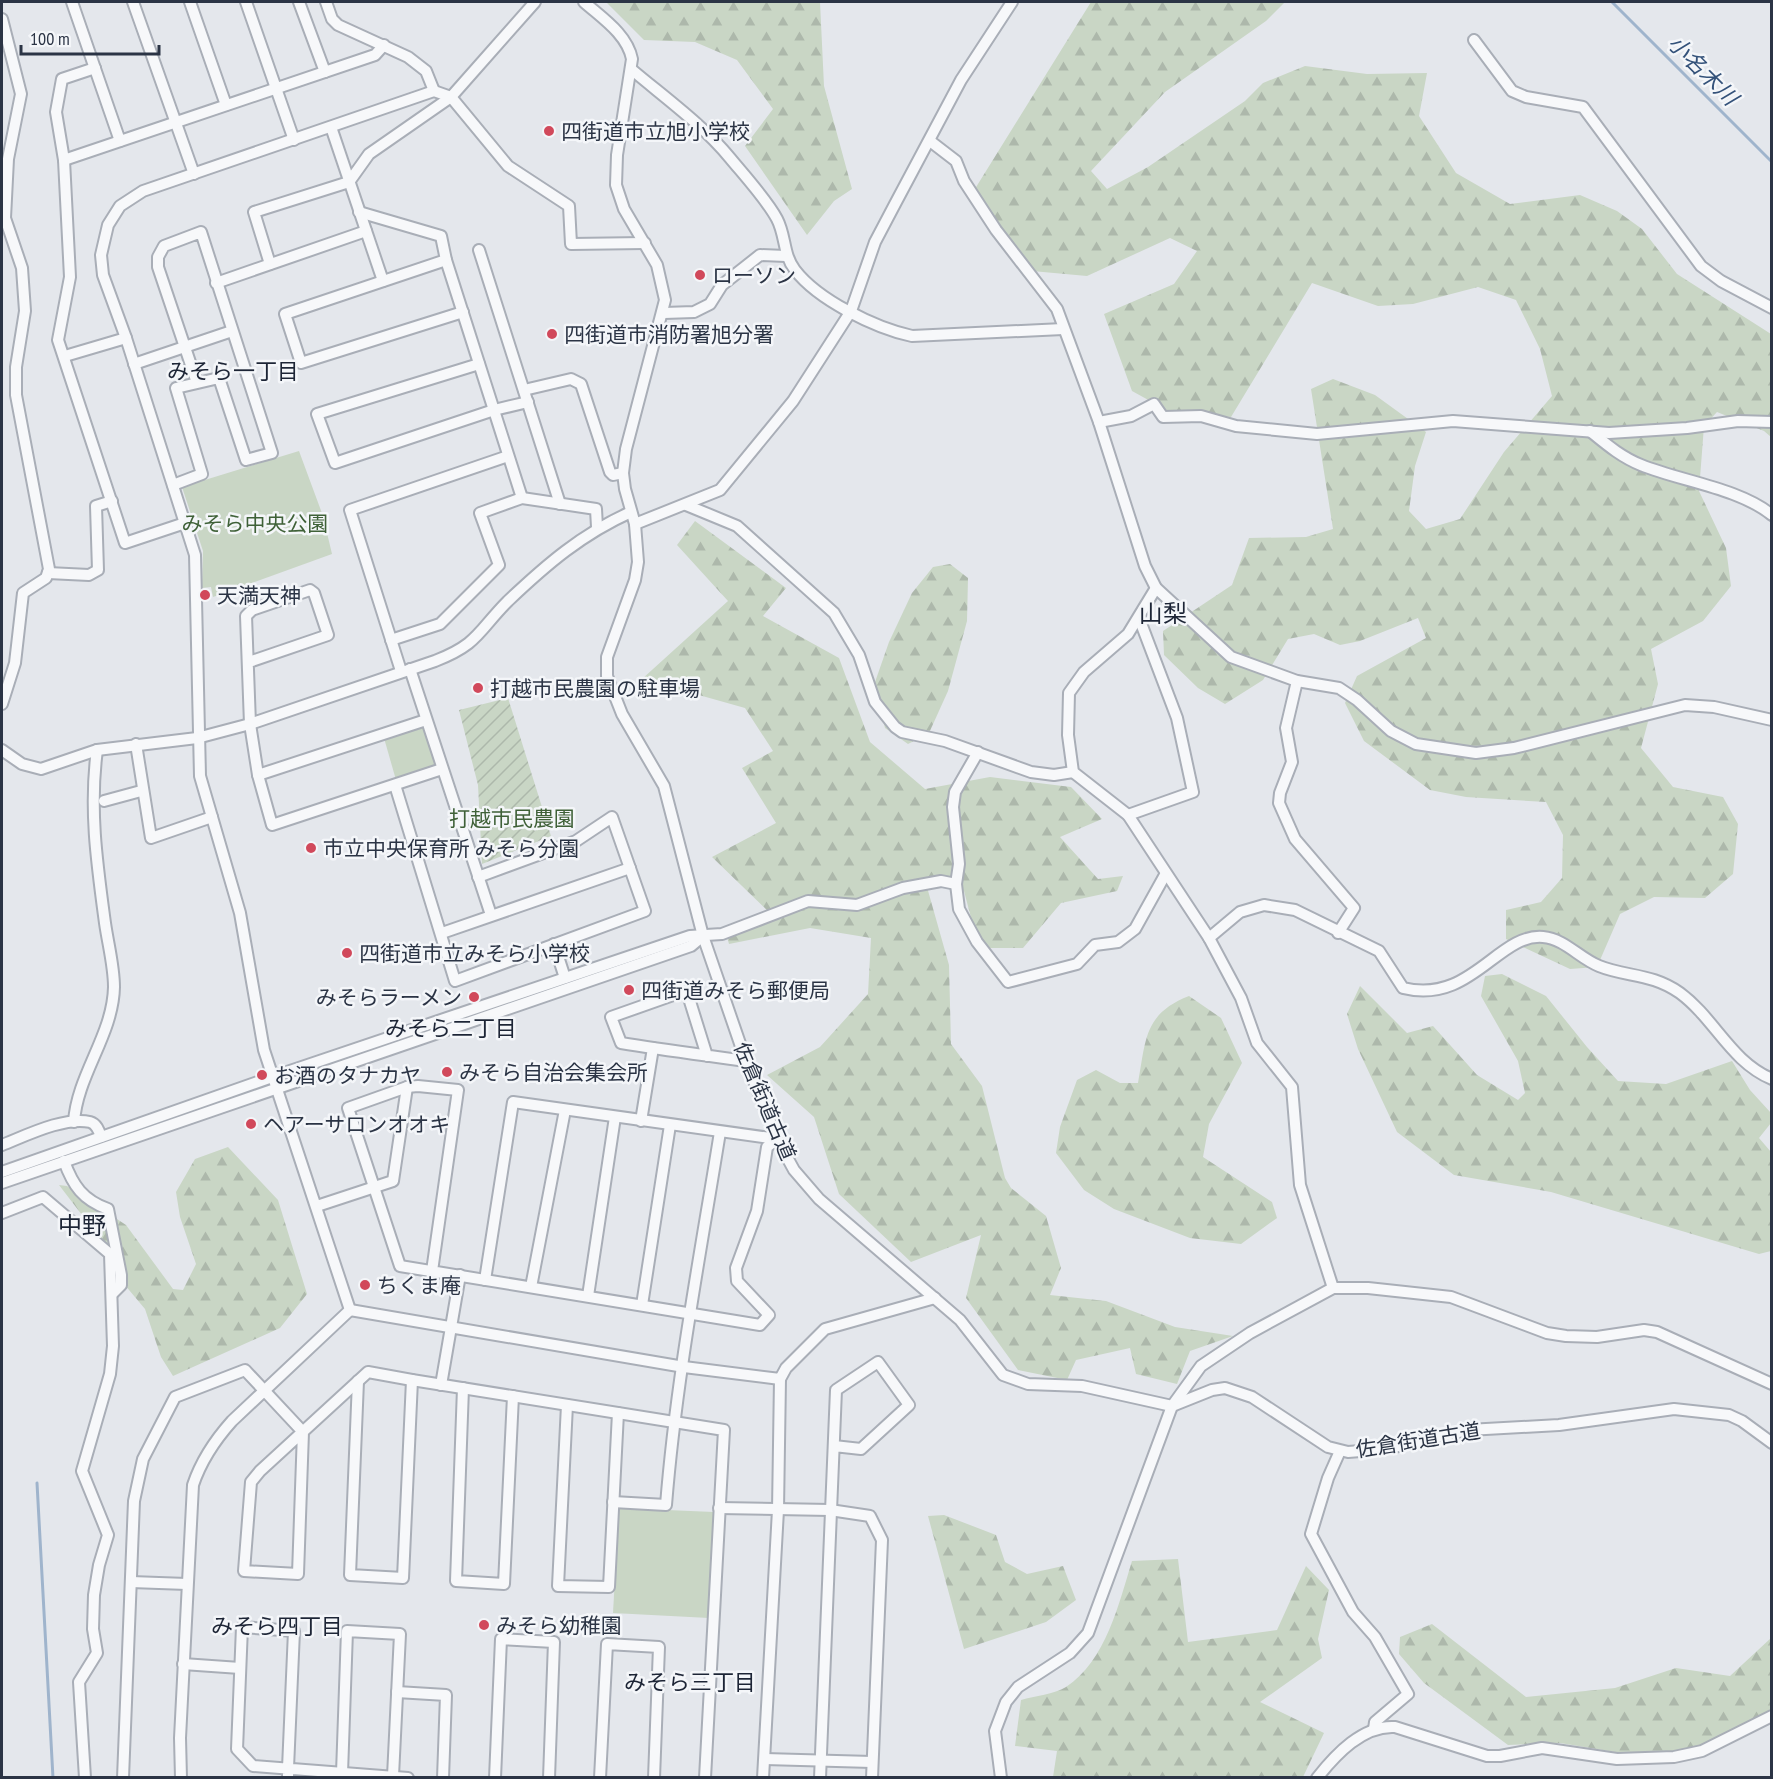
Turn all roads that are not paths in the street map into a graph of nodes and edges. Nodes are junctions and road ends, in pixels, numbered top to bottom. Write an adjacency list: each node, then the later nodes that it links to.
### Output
1 (72, 2): 13 (street)
2 (133, 2): 20 (street)
3 (190, 2): 19 (street)
4 (246, 2): 16 (street)
5 (298, 2): 15 (street)
6 (326, 2): 12 (street)
7 (536, 2): 18 (street)
8 (584, 2): 14 (street, 佐倉街道古道)
9 (1012, 2): 24 (street)
10 (2, 19): 67 (street)
11 (1474, 40): 37 (street)
12 (384, 45): 15 (street); 17 (street)
13 (95, 68): 23 (street); 25 (street)
14 (631, 69): 30 (street, 佐倉街道古道); 32 (street)
15 (325, 72): 16 (street)
16 (277, 88): 19 (street); 22 (street)
17 (434, 91): 18 (street); 21 (street)
18 (451, 97): 27 (street); 30 (street)
19 (226, 105): 20 (street)
20 (176, 123): 23 (street); 26 (street)
21 (331, 127): 22 (street); 27 (street)
22 (294, 140): 26 (street)
23 (120, 141): 25 (street)
24 (930, 141): 38 (street); 41 (street)
25 (64, 160): 45 (street)
26 (194, 174): 43 (street)
27 (349, 182): 28 (street); 34 (street)
28 (359, 212): 29 (street); 33 (street)
29 (366, 231): 34 (street); 35 (street)
30 (645, 243): 40 (street, 佐倉街道古道)
31 (479, 250): 49 (street)
32 (786, 256): 38 (street); 40 (street)
33 (446, 260): 35 (street); 39 (street)
34 (270, 264): 36 (street)
35 (383, 281): 39 (street)
36 (216, 283): 42 (street); 44 (street)
37 (1772, 308)
38 (851, 311): 41 (street); 61 (street)
39 (463, 312): 47 (street)
40 (664, 313): 56 (street, 佐倉街道古道)
41 (1062, 329): 52 (street)
42 (232, 331): 44 (street); 48 (street)
43 (126, 338): 45 (street); 46 (street)
44 (185, 347): 46 (street); 48 (street)
45 (65, 356): 59 (street)
46 (134, 364): 57 (street)
47 (479, 364): 51 (street); 51 (street)
48 (197, 383): 57 (street)
49 (524, 390): 50 (street); 56 (street)
50 (528, 402): 51 (street); 60 (street)
51 (494, 410): 55 (street)
52 (1099, 422): 54 (street); 68 (street)
53 (1772, 422): 54 (street)
54 (1590, 431): 63 (street)
55 (508, 456): 58 (street); 70 (street)
56 (623, 473): 62 (street, 佐倉街道古道)
57 (173, 485): 64 (street)
58 (522, 498): 60 (street); 70 (street)
59 (112, 501): 64 (street); 67 (street)
60 (560, 504): 66 (street)
61 (686, 505): 65 (street); 84 (street)
62 (631, 512): 65 (street, 佐倉街道古道); 66 (street)
63 (1772, 515)
64 (185, 524): 80 (street)
65 (635, 524): 100 (street, 佐倉街道古道)
66 (597, 526): 71 (street)
67 (48, 573): 76 (street)
68 (1156, 588): 69 (street); 75 (street)
69 (1139, 618): 86 (street); 91 (street)
70 (391, 640): 73 (street)
71 (440, 659): 73 (street); 74 (street)
72 (249, 662): 72 (street); 79 (street)
73 (406, 670): 77 (street); 79 (street)
74 (444, 672)
75 (1297, 681): 78 (street); 99 (street)
76 (2, 704)
77 (426, 720): 85 (street); 87 (street)
78 (1772, 720)
79 (250, 724): 80 (street); 87 (street)
80 (197, 738): 81 (street); 92 (street)
81 (136, 744): 83 (street); 89 (street)
82 (2, 750): 83 (street)
83 (97, 750): 114 (street)
84 (978, 753): 86 (street); 96 (street)
85 (442, 769): 88 (street); 95 (street)
86 (1073, 772): 91 (street)
87 (258, 775): 88 (street)
88 (395, 785): 98 (street)
89 (141, 791): 90 (street); 92 (street)
90 (104, 801)
91 (1128, 815): 94 (street)
92 (212, 817): 107 (street)
93 (630, 868): 95 (street); 97 (street); 102 (street)
94 (1165, 875): 96 (street); 101 (street)
95 (478, 877): 97 (street)
96 (956, 884): 100 (street)
97 (491, 915): 98 (street)
98 (442, 933): 102 (street)
99 (1338, 933): 101 (street); 108 (street)
100 (703, 936): 103 (street); 106 (street, 佐倉街道古道); 110 (street)
101 (1209, 938): 130 (street)
102 (554, 944): 103 (street)
103 (565, 978): 107 (street)
104 (653, 1048): 105 (street); 105 (street); 113 (street)
105 (707, 1056): 106 (street)
106 (746, 1061): 118 (street, 佐倉街道古道)
107 (272, 1077): 110 (street); 117 (street)
108 (1772, 1080)
109 (407, 1087): 123 (street); 123 (street); 126 (street)
110 (276, 1090): 120 (street); 124 (street)
111 (565, 1110): 112 (street); 128 (street); 129 (street)
112 (615, 1117): 113 (street); 132 (street)
113 (641, 1120): 115 (street)
114 (75, 1122): 117 (street); 119 (street)
115 (670, 1125): 116 (street); 134 (street)
116 (720, 1132): 118 (street); 136 (street)
117 (101, 1137): 121 (street)
118 (777, 1139): 133 (street, 佐倉街道古道); 136 (street)
119 (2, 1145)
120 (64, 1161): 122 (street); 131 (street)
121 (2, 1172)
122 (2, 1183)
123 (374, 1187): 124 (street); 126 (street)
124 (317, 1206): 135 (street)
125 (2, 1213): 131 (street)
126 (432, 1271): 127 (street)
127 (460, 1275): 128 (street); 137 (street)
128 (485, 1280): 129 (street)
129 (531, 1287): 132 (street)
130 (1334, 1288): 143 (street); 148 (street)
131 (113, 1293): 173 (street)
132 (588, 1296): 134 (street)
133 (935, 1298): 139 (street); 148 (street, 佐倉街道古道)
134 (642, 1305): 136 (street)
135 (350, 1310): 137 (street); 145 (street)
136 (691, 1313): 138 (street)
137 (452, 1329): 138 (street); 142 (street)
138 (684, 1367): 139 (street); 150 (street)
139 (780, 1379): 157 (street)
140 (412, 1380): 141 (street); 141 (street); 142 (street)
141 (358, 1381): 151 (street)
142 (441, 1384): 144 (street)
143 (1772, 1384)
144 (464, 1388): 146 (street); 146 (street)
145 (264, 1391): 151 (street); 159 (street); 160 (street)
146 (513, 1396): 147 (street)
147 (567, 1405): 149 (street); 155 (street)
148 (1172, 1406): 154 (street, 佐倉街道古道); 185 (street)
149 (618, 1413): 150 (street); 155 (street)
150 (673, 1422): 155 (street); 156 (street)
151 (303, 1432): 151 (street)
152 (1772, 1443): 154 (street, 佐倉街道古道)
153 (834, 1446): 153 (street); 158 (street)
154 (1340, 1451): 165 (street)
155 (613, 1502)
156 (720, 1508): 157 (street); 182 (street)
157 (778, 1510): 158 (street); 166 (street)
158 (830, 1510): 167 (street); 168 (street)
159 (131, 1582): 160 (street); 174 (street)
160 (187, 1584): 161 (street)
161 (183, 1664): 162 (street); 175 (street)
162 (240, 1668): 169 (street); 169 (street)
163 (397, 1692): 170 (street); 171 (street); 177 (street)
164 (1772, 1716): 165 (street)
165 (1374, 1729): 186 (street)
166 (765, 1759): 167 (street); 183 (street)
167 (820, 1761): 168 (street); 184 (street)
168 (872, 1762): 172 (street)
169 (288, 1773): 170 (street)
170 (342, 1773): 171 (street)
171 (393, 1776): 176 (street)
172 (873, 1777)
173 (85, 1778)
174 (123, 1778)
175 (181, 1778)
176 (408, 1778)
177 (443, 1778)
178 (495, 1778): 179 (street)
179 (549, 1778)
180 (600, 1778): 181 (street)
181 (654, 1778)
182 (705, 1778)
183 (763, 1778)
184 (820, 1778)
185 (1001, 1778)
186 (1317, 1778)

